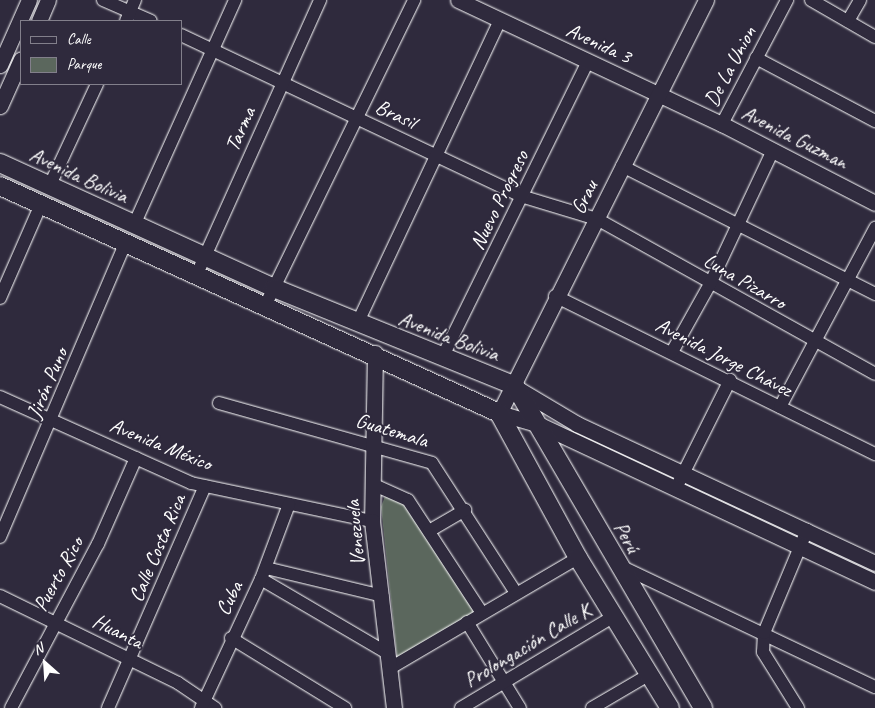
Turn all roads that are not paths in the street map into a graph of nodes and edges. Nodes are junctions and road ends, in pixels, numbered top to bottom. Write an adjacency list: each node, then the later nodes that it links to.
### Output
1 (29, 0): 24 (street)
2 (48, 0): 14 (street)
3 (103, 0): 13 (street)
4 (135, 0): 13 (street)
5 (235, 0): 20 (street)
6 (320, 0): 25 (street, Tarma)
7 (414, 0): 29 (street)
8 (458, 0): 16 (street, Avenida 3)
9 (706, 0): 27 (street, Grau)
10 (787, 0): 21 (street, De La Union)
11 (811, 0): 17 (street)
12 (860, 0): 17 (street)
13 (128, 17): 15 (street)
14 (39, 20)
15 (145, 20)
16 (500, 20): 22 (street, Avenida 3); 33 (street)
17 (848, 21): 19 (street)
18 (182, 35): 20 (street, Brasil)
19 (875, 37)
20 (215, 50): 25 (street, Brasil); 43 (street)
21 (756, 58): 30 (street); 31 (street, De La Union)
22 (588, 60): 27 (street, Avenida 3); 38 (street, Nuevo Progreso)
23 (20, 62): 28 (street)
24 (0, 63)
25 (283, 82): 29 (street, Brasil); 46 (street, Tarma)
26 (97, 85): 37 (street)
27 (657, 93): 31 (street, Avenida 3); 35 (street, Grau)
28 (0, 106)
29 (356, 117): 33 (street, Brasil); 50 (street)
30 (875, 121)
31 (722, 124): 32 (street, Avenida Guzman)
32 (773, 150): 39 (street, Avenida Guzman); 42 (street)
33 (436, 155): 38 (street, Brasil); 55 (street)
34 (0, 163): 37 (main road, Avenida Bolivia)
35 (622, 166): 41 (street, Grau); 42 (street)
36 (0, 186): 40 (main road, Avenida Bolivia)
37 (49, 187): 43 (main road, Avenida Bolivia)
38 (524, 197): 41 (street, Brasil); 59 (street, Nuevo Progreso)
39 (875, 203)
40 (41, 204): 45 (main road, Avenida Bolivia); 53 (street)
41 (597, 219): 49 (street, Luna Pizarro); 52 (street, Grau)
42 (736, 223): 48 (street); 49 (street)
43 (134, 225): 46 (main road, Avenida Bolivia)
44 (875, 228): 48 (street)
45 (126, 242): 47 (main road, Avenida Bolivia); 67 (street, Jirón Puno)
46 (205, 256): 47 (street, Tarma); 50 (main road, Avenida Bolivia)
47 (197, 274): 54 (main road, Avenida Bolivia)
48 (848, 280): 51 (street); 56 (street)
49 (710, 284): 56 (street, Luna Pizarro); 57 (street)
50 (274, 288): 54 (street); 55 (main road, Avenida Bolivia)
51 (875, 294)
52 (555, 296): 57 (street, Avenida Jorge Chávez); 62 (street, Grau)
53 (0, 298)
54 (266, 304): 58 (main road, Avenida Bolivia)
55 (357, 324): 59 (main road, Avenida Bolivia)
56 (814, 343): 60 (street, Luna Pizarro); 65 (street)
57 (672, 352): 61 (street, Avenida Jorge Chávez)
58 (375, 353): 66 (main road, Avenida Bolivia); 69 (street, Venezuela)
59 (443, 356): 62 (main road, Avenida Bolivia)
60 (875, 374)
61 (730, 380): 65 (street, Avenida Jorge Chávez); 72 (street)
62 (515, 386): 66 (street, Grau); 68 (main road, Perú); 72 (street, Avenida Bolivia)
63 (0, 397): 67 (street, Avenida México)
64 (219, 403): 69 (street, Guatemala)
65 (780, 407): 70 (street, Avenida Jorge Chávez)
66 (499, 413): 68 (street, Avenida Bolivia); 83 (main road)
67 (54, 420): 71 (street, Avenida México); 81 (street, Jirón Puno)
68 (540, 425): 75 (street, Avenida Bolivia); 85 (main road, Perú)
69 (371, 443): 73 (street, Venezuela); 77 (street, Guatemala)
70 (875, 454)
71 (136, 458): 74 (street, Avenida México); 93 (street, Puerto Rico)
72 (684, 471): 75 (street); 79 (street, Avenida Bolivia)
73 (372, 484): 78 (street, Venezuela); 80 (street)
74 (205, 486): 76 (street, Avenida México); 97 (street, Calle Costa Rica)
75 (676, 488): 82 (street, Avenida Bolivia)
76 (290, 504): 78 (street, Avenida México); 86 (street, Cuba)
77 (465, 510): 80 (street); 88 (street, Guatemala)
78 (372, 522): 90 (street, Venezuela)
79 (807, 530): 82 (street); 84 (street, Avenida Bolivia)
80 (428, 531): 91 (street)
81 (0, 537)
82 (800, 547): 87 (street, Avenida Bolivia); 95 (street)
83 (578, 558): 88 (street); 92 (main road)
84 (875, 563)
85 (616, 564): 95 (street); 111 (main road, Perú)
86 (263, 573): 90 (street); 96 (street, Cuba); 98 (street)
87 (875, 582)
88 (516, 593): 91 (street)
89 (0, 596): 93 (street, Huanta)
90 (383, 596): 98 (street, Venezuela)
91 (482, 614): 94 (street)
92 (614, 616): 99 (main road); 100 (street, Prolongación Calle K)
93 (56, 621): 97 (street, Huanta); 103 (street, Puerto Rico)
94 (467, 622): 98 (street); 100 (street)
95 (764, 633): 101 (street); 112 (street)
96 (231, 638): 102 (street, Cuba); 105 (street)
97 (129, 660): 102 (street, Huanta); 104 (street, Calle Costa Rica)
98 (390, 661): 106 (street, Venezuela)
99 (650, 674): 109 (street); 110 (main road)
100 (504, 683): 107 (street, Prolongación Calle K); 108 (street)
101 (875, 687)
102 (207, 706)
103 (11, 708)
104 (108, 708)
105 (345, 708)
106 (394, 708)
107 (461, 708)
108 (520, 708)
109 (592, 708)
110 (670, 708)
111 (703, 708)
112 (798, 708)

